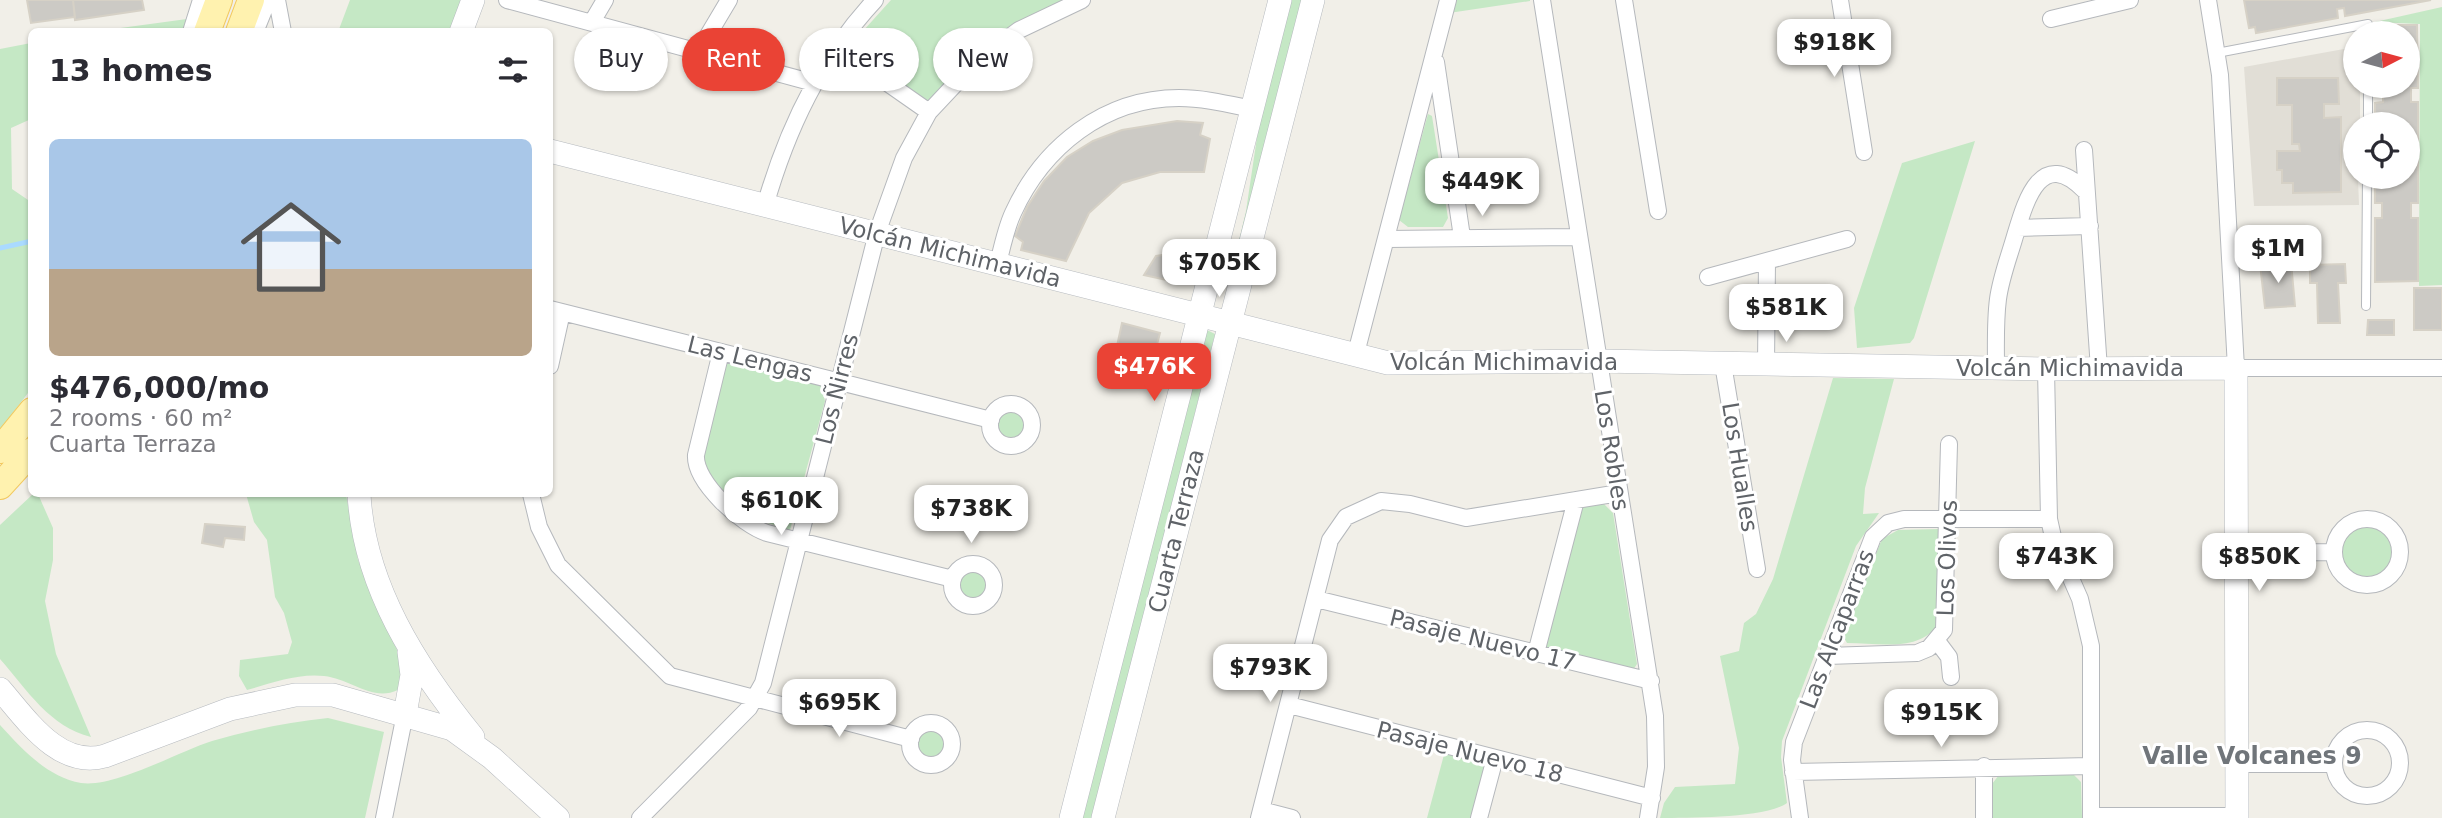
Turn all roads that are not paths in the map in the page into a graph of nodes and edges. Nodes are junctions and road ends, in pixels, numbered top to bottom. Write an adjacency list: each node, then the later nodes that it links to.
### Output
1 (251, 0): 23 (main road)
2 (268, 0): 24 (street)
3 (277, 0): 25 (street)
4 (473, 0): 26 (street)
5 (507, 0): 20 (street)
6 (605, 0): 20 (street)
7 (729, 0): 27 (street)
8 (875, 0): 28 (street)
9 (1082, 0): 36 (street, Los Ñirres)
10 (1280, 0): 35 (street, Cuarta Terraza)
11 (1313, 0): 57 (street, Cuarta Terraza)
12 (1448, 0): 31 (street)
13 (1542, 0): 48 (street, Los Robles)
14 (1624, 0): 43 (street)
15 (1840, 0): 39 (street)
16 (2130, 0): 19 (street)
17 (2208, 0): 32 (street)
18 (210, 11): 21 (street); 22 (street)
19 (2051, 19)
20 (592, 22): 30 (street)
21 (195, 28)
22 (242, 28)
23 (246, 28)
24 (247, 28)
25 (282, 28)
26 (462, 28)
27 (712, 28)
28 (852, 28)
29 (2343, 29): 32 (lane)
30 (682, 47)
31 (1434, 53): 47 (street); 49 (street)
32 (2217, 53): 64 (street)
33 (810, 91): 42 (street)
34 (899, 91): 36 (street)
35 (1252, 109): 52 (street); 56 (street, Cuarta Terraza)
36 (929, 112): 46 (street, Los Ñirres)
37 (2084, 150): 41 (street)
38 (553, 152): 42 (street, Volcán Michimavida)
39 (1864, 152)
40 (2367, 189): 54 (lane)
41 (2084, 190): 44 (street); 45 (street)
42 (765, 206): 46 (street, Volcán Michimavida)
43 (1658, 211)
44 (2090, 226): 45 (street); 68 (street)
45 (2018, 228): 66 (street)
46 (877, 233): 52 (street, Volcán Michimavida); 69 (street, Los Ñirres)
47 (1462, 237): 48 (street); 49 (street)
48 (1578, 237): 61 (street, Los Robles)
49 (1387, 239): 60 (street)
50 (1847, 239): 51 (street)
51 (1767, 261): 53 (street); 63 (street)
52 (998, 264): 56 (street, Volcán Michimavida)
53 (1708, 277)
54 (2366, 306)
55 (556, 311): 58 (street); 59 (street, Las Lengas)
56 (1199, 316): 57 (street, Volcán Michimavida); 113 (street, Cuarta Terraza)
57 (1229, 324): 60 (street, Volcán Michimavida); 114 (street, Cuarta Terraza)
58 (553, 338)
59 (722, 352): 69 (street, Las Lengas); 82 (street)
60 (1355, 357): 61 (street, Volcán Michimavida)
61 (1598, 361): 62 (street, Volcán Michimavida); 76 (street, Los Robles)
62 (1723, 364): 63 (street, Volcán Michimavida); 85 (street, Los Hualles)
63 (1766, 365): 66 (street, Volcán Michimavida)
64 (2236, 368): 65 (street, Volcán Michimavida); 68 (street, Volcán Michimavida); 84 (street)
65 (2442, 368)
66 (1996, 369): 67 (street, Volcán Michimavida)
67 (2046, 369): 68 (street, Volcán Michimavida); 81 (street)
68 (2099, 369)
69 (838, 381): 71 (street, Las Lengas); 82 (street, Los Ñirres)
70 (28, 416): 73 (main road)
71 (991, 420)
72 (1949, 444): 80 (street, Los Olivos)
73 (0, 450)
74 (28, 455): 75 (main road)
75 (0, 486)
76 (1619, 493): 79 (street); 93 (street, Los Robles)
77 (360, 497): 89 (street)
78 (532, 497): 95 (street)
79 (1576, 500): 87 (street); 90 (street)
80 (1948, 519): 81 (street, Las Alcaparras); 88 (street, Los Olivos); 91 (street, Las Alcaparras)
81 (2049, 519): 104 (street)
82 (799, 541): 86 (street); 95 (street, Los Ñirres)
83 (2334, 552): 83 (street); 84 (street)
84 (2236, 553): 101 (street)
85 (1757, 569)
86 (953, 579)
87 (1316, 599): 90 (street, Pasaje Nuevo 17); 96 (street)
88 (1937, 641): 91 (street, Los Olivos); 92 (street)
89 (408, 645): 97 (street); 99 (street)
90 (1536, 653): 93 (street, Pasaje Nuevo 17)
91 (1827, 656): 105 (street, Las Alcaparras)
92 (1951, 677)
93 (1651, 681): 106 (street, Los Robles)
94 (0, 690): 97 (street)
95 (755, 699): 98 (street); 112 (street, Los Ñirres)
96 (1289, 705): 100 (street, Pasaje Nuevo 18); 107 (street)
97 (405, 714): 99 (street); 110 (street)
98 (911, 738)
99 (492, 758): 111 (street)
100 (1495, 758): 106 (street, Pasaje Nuevo 18); 116 (street)
101 (2237, 764): 102 (street); 109 (street)
102 (2334, 764): 102 (street)
103 (1984, 766): 104 (street); 105 (street); 119 (street)
104 (2090, 766): 108 (street)
105 (1793, 772): 118 (street, Las Alcaparras)
106 (1652, 798): 117 (street, Los Robles)
107 (1260, 814): 115 (street)
108 (2091, 817): 109 (street)
109 (2238, 817)
110 (384, 818)
111 (558, 818)
112 (640, 818)
113 (1071, 818)
114 (1103, 818)
115 (1292, 818)
116 (1479, 818)
117 (1648, 818)
118 (1799, 818)
119 (1984, 818)

